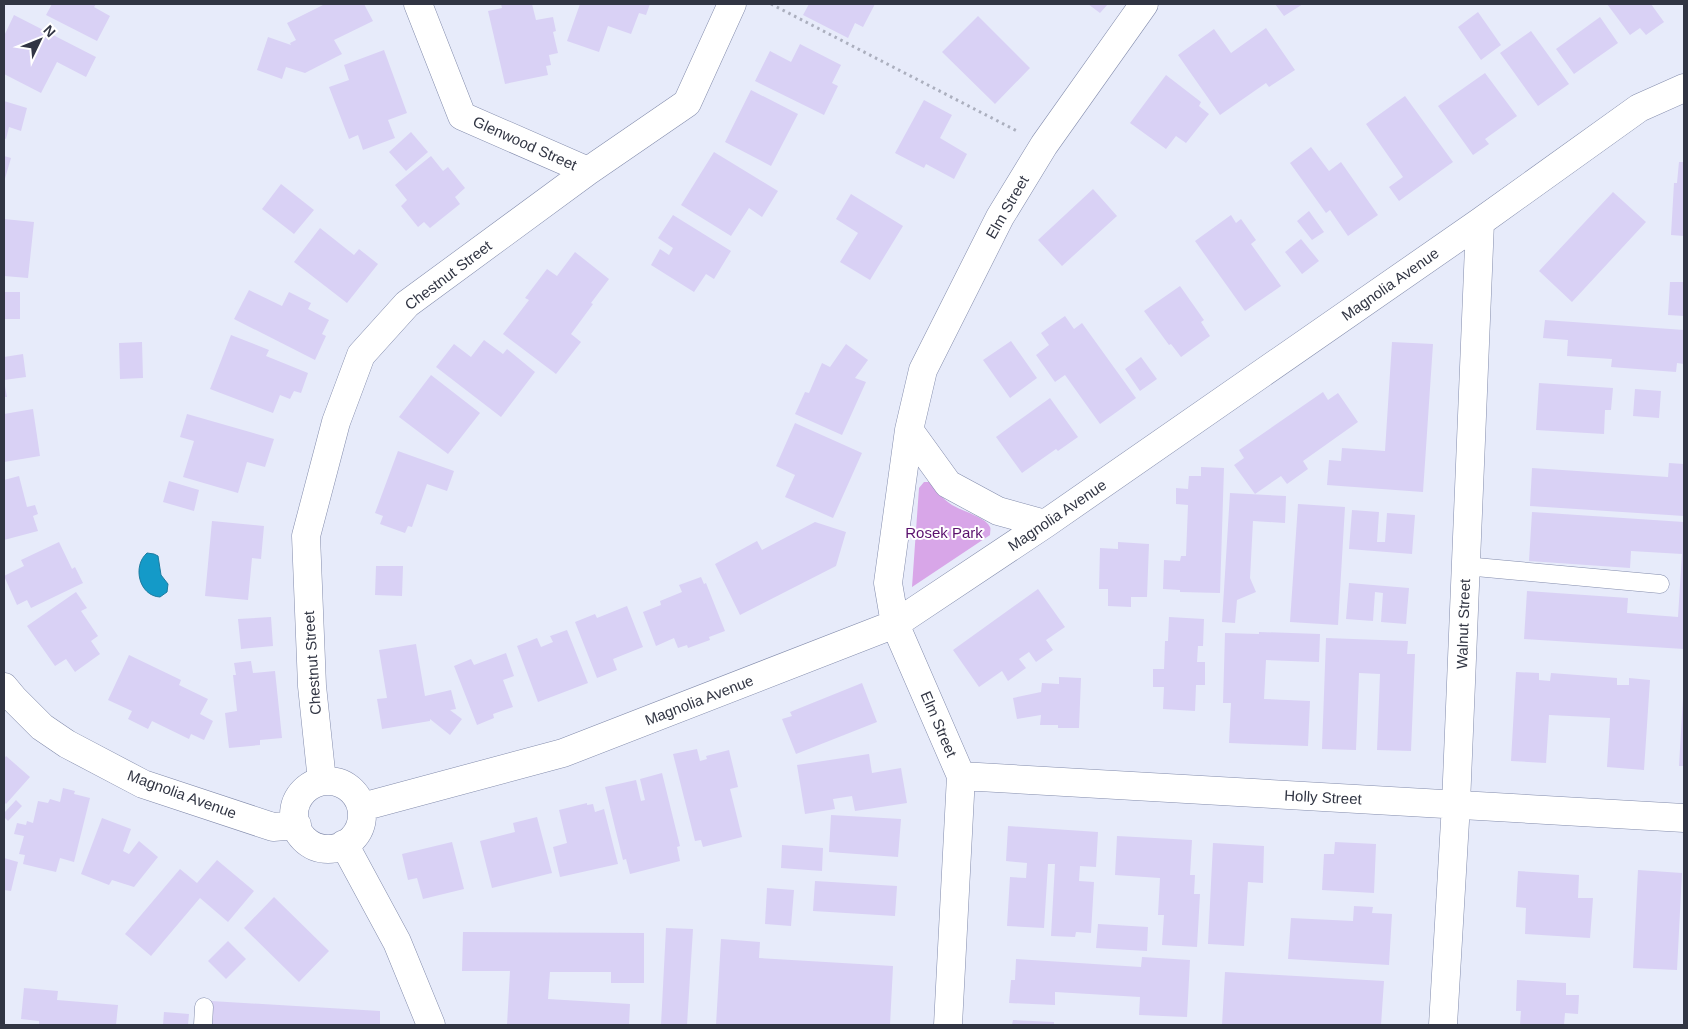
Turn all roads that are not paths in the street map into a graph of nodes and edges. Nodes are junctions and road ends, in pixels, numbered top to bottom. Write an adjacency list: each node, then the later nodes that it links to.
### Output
1 (418, 4): 5 (street, Glenwood Street)
2 (732, 4): 5 (street, Chestnut Street)
3 (1144, 4): 7 (street, Elm Street)
4 (1684, 88): 6 (street, Magnolia Avenue)
5 (588, 171): 14 (street, Chestnut Street)
6 (1480, 222): 8 (street, Magnolia Avenue); 9 (street, Walnut Street)
7 (909, 430): 8 (street); 11 (street, Elm Street)
8 (1045, 524): 11 (street, Magnolia Avenue)
9 (1465, 566): 10 (lane); 15 (street, Walnut Street)
10 (1660, 584)
11 (896, 624): 13 (street, Elm Street); 16 (street, Magnolia Avenue)
12 (4, 687): 18 (street, Magnolia Avenue)
13 (961, 776): 15 (street, Holly Street); 23 (street, Elm Street)
14 (322, 781): 16 (street); 18 (street)
15 (1456, 804): 17 (street, Holly Street); 24 (street, Walnut Street)
16 (362, 807): 19 (street)
17 (1684, 818)
18 (297, 825): 19 (street)
19 (344, 844): 22 (street)
20 (204, 1007): 21 (lane)
21 (203, 1025)
22 (431, 1025)
23 (948, 1025)
24 (1443, 1025)

